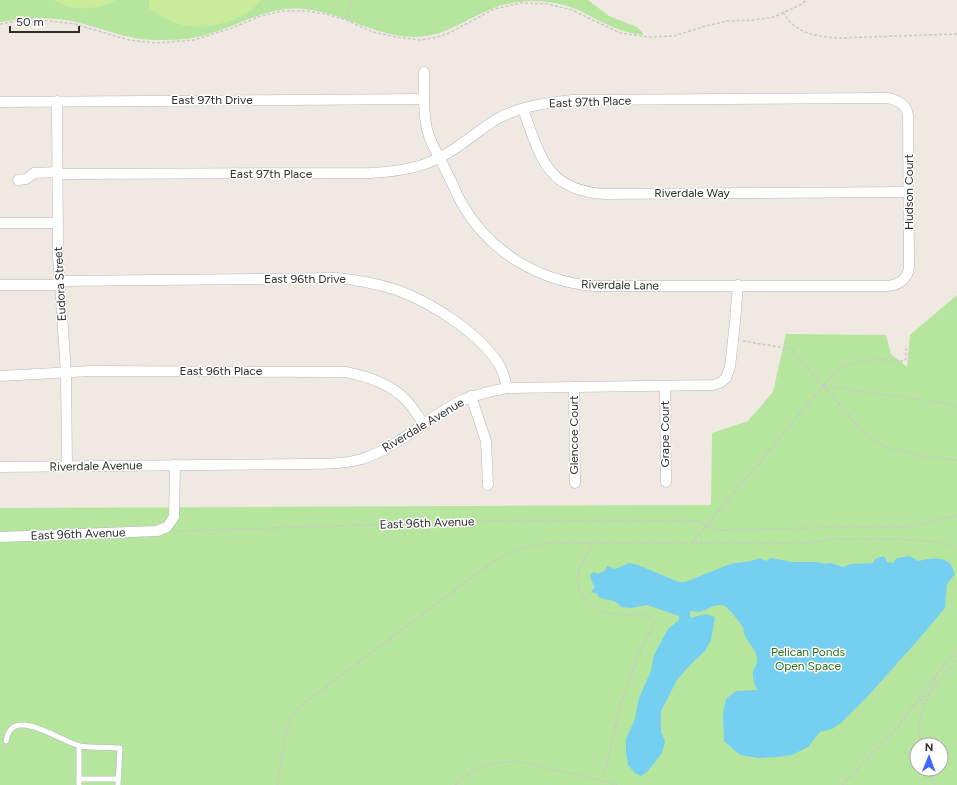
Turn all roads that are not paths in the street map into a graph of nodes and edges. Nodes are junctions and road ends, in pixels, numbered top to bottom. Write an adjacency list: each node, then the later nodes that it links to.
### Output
1 (424, 72): 2 (street, Riverdale Lane)
2 (424, 99): 3 (street, East 97th Drive); 7 (street, Riverdale Lane)
3 (57, 101): 4 (street, East 97th Drive); 8 (street, Eudora Street)
4 (0, 102)
5 (899, 102): 6 (street, East 97th Place); 10 (street, Hudson Court)
6 (523, 109): 7 (street, East 97th Place); 10 (street, Riverdale Way)
7 (440, 157): 8 (street, East 97th Place); 16 (street, Riverdale Lane)
8 (58, 173): 9 (street, East 97th Place); 12 (street, Eudora Street)
9 (18, 180)
10 (909, 192): 13 (street, Hudson Court)
11 (0, 223): 12 (street)
12 (58, 223): 14 (street, Eudora Street)
13 (899, 282): 16 (street, Riverdale Lane)
14 (60, 283): 15 (street, East 96th Drive); 17 (street, Eudora Street); 21 (street, East 96th Drive)
15 (0, 285)
16 (738, 285): 19 (street, Riverdale Avenue)
17 (66, 373): 18 (street, East 96th Place); 23 (street, East 96th Place); 25 (street, Eudora Street)
18 (0, 376)
19 (665, 386): 20 (street, Riverdale Avenue); 27 (street, Grape Court)
20 (574, 387): 21 (street, Riverdale Avenue); 28 (street, Glencoe Court)
21 (507, 388): 22 (street, Riverdale Avenue)
22 (471, 396): 23 (street, Riverdale Avenue); 29 (street)
23 (424, 424): 24 (street, Riverdale Avenue)
24 (175, 465): 25 (street, Riverdale Avenue); 30 (street, East 96th Avenue)
25 (67, 466): 26 (street, Riverdale Avenue)
26 (0, 467)
27 (666, 482)
28 (575, 483)
29 (488, 485)
30 (0, 537)
31 (6, 741): 32 (lane)
32 (79, 746): 33 (lane); 34 (lane)
33 (79, 778): 34 (lane); 35 (lane)
34 (118, 779): 36 (lane)
35 (79, 785)
36 (118, 785)

